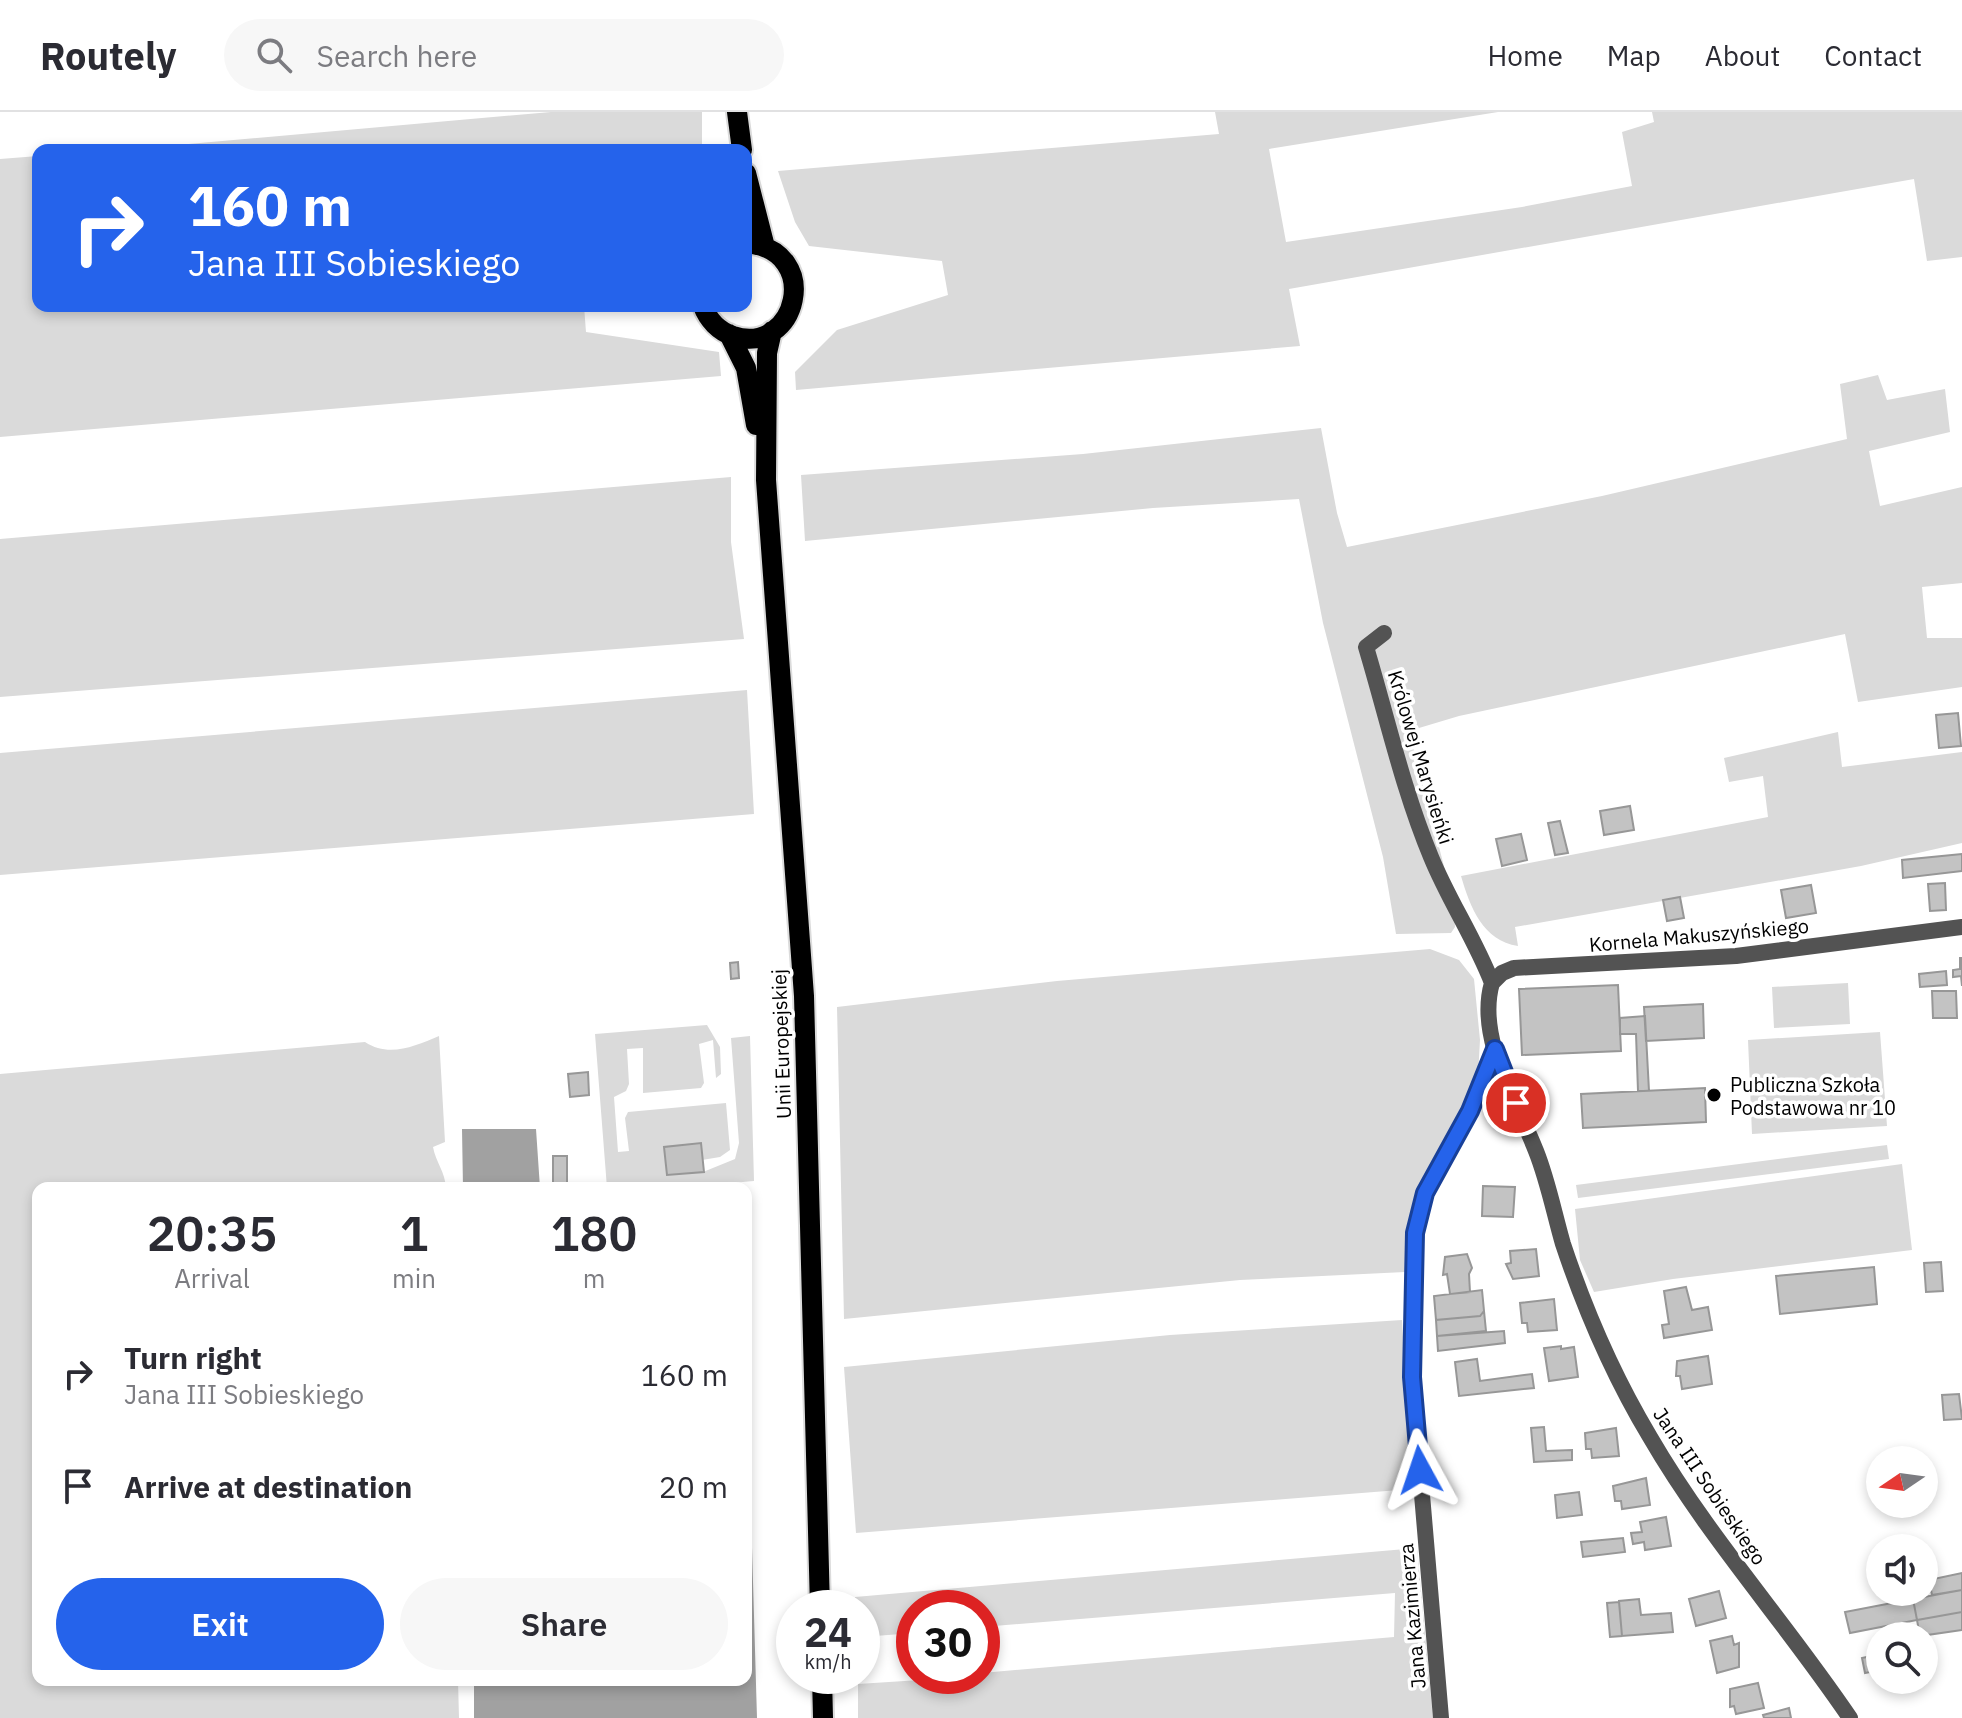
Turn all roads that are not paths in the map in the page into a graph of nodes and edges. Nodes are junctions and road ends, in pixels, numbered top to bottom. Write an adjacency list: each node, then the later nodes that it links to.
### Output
1 (737, 112): 2 (main road)
2 (740, 144)
3 (752, 216): 4 (main road)
4 (756, 245): 6 (main road)
5 (706, 312): 7 (main road, Unii Europejskiej)
6 (772, 331): 7 (main road); 8 (main road, Unii Europejskiej)
7 (729, 334): 8 (main road, Unii Europejskiej)
8 (766, 480): 13 (main road, Unii Europejskiej)
9 (1384, 633): 11 (street, Królowej Marysieńki)
10 (1962, 927): 11 (street, Kornela Makuszyńskiego)
11 (1492, 983): 12 (street, Jana III Sobieskiego)
12 (1495, 1049): 16 (street, Jana Kazimierza); 17 (street, Jana III Sobieskiego)
13 (820, 1590)
14 (822, 1694): 15 (main road)
15 (823, 1718)
16 (1441, 1718)
17 (1850, 1718)

